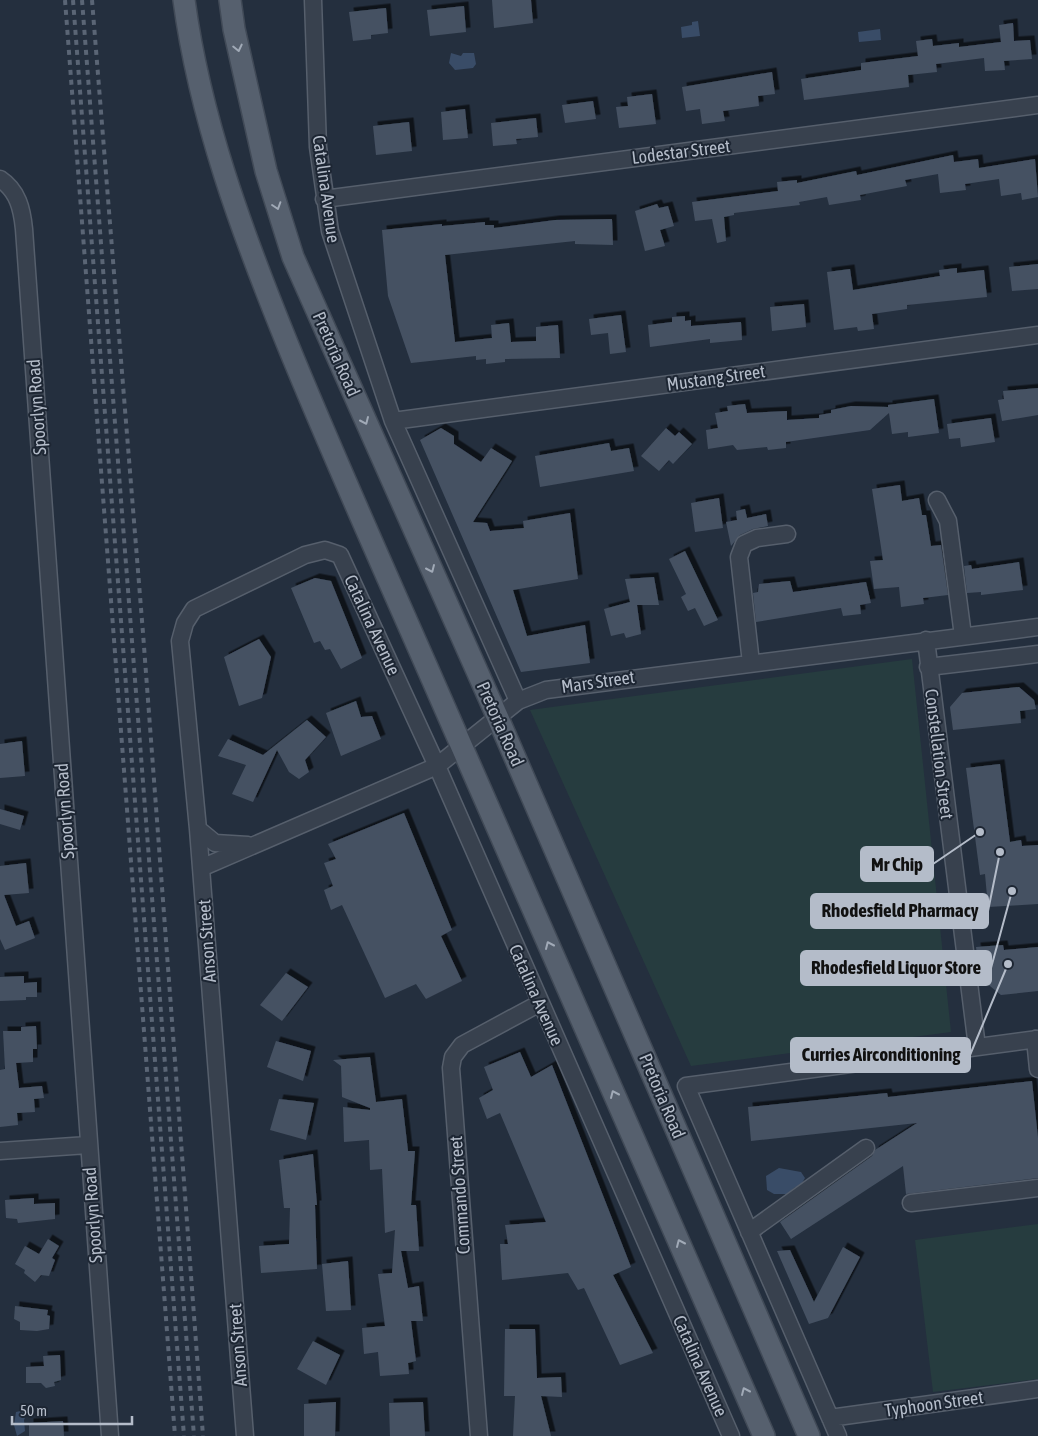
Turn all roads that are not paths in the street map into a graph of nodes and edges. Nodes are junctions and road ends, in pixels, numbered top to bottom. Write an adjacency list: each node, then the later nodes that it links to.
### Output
1 (184, 0): 20 (main road)
2 (230, 0): 19 (main road, Pretoria Road, one-way to 19)
3 (313, 0): 6 (street, Catalina Avenue)
4 (1038, 105): 6 (street, Lodestar Street)
5 (6, 184): 29 (street, Spoorlyn Road)
6 (324, 199): 8 (street, Catalina Avenue)
7 (1038, 335): 8 (street, Mustang Street)
8 (393, 421): 18 (street, Catalina Avenue)
9 (937, 500): 13 (street)
10 (787, 534): 16 (street)
11 (340, 555): 21 (street, Catalina Avenue); 22 (street, Anson Street)
12 (1038, 627): 13 (street, Mars Street)
13 (963, 636): 14 (street, Mars Street)
14 (926, 640): 16 (street, Mars Street); 17 (street, Constellation Street)
15 (1038, 654): 17 (street)
16 (751, 663): 18 (street, Mars Street)
17 (928, 667): 27 (street, Constellation Street)
18 (518, 701): 19 (street, Mars Street)
19 (497, 716): 20 (street, Mars Street); 42 (main road, Pretoria Road)
20 (462, 745): 21 (street, Mars Street); 41 (main road, one-way to 20)
21 (437, 766): 23 (street, Mars Street); 25 (street, Catalina Avenue)
22 (198, 829): 23 (street); 24 (street, Anson Street)
23 (256, 844): 24 (street, Mars Street)
24 (201, 868): 38 (street, Anson Street)
25 (540, 1003): 39 (street, Commando Street); 40 (street, Catalina Avenue)
26 (1036, 1039): 27 (street); 28 (street)
27 (977, 1047): 34 (street)
28 (1038, 1069)
29 (88, 1145): 31 (street); 37 (street, Spoorlyn Road)
30 (866, 1148): 34 (street)
31 (0, 1151)
32 (1038, 1188): 33 (street)
33 (911, 1203)
34 (749, 1232): 36 (street)
35 (1038, 1389): 36 (street, Typhoon Street)
36 (830, 1418): 43 (street)
37 (110, 1436)
38 (245, 1436)
39 (479, 1436)
40 (731, 1436)
41 (764, 1436)
42 (809, 1436)
43 (838, 1436)

